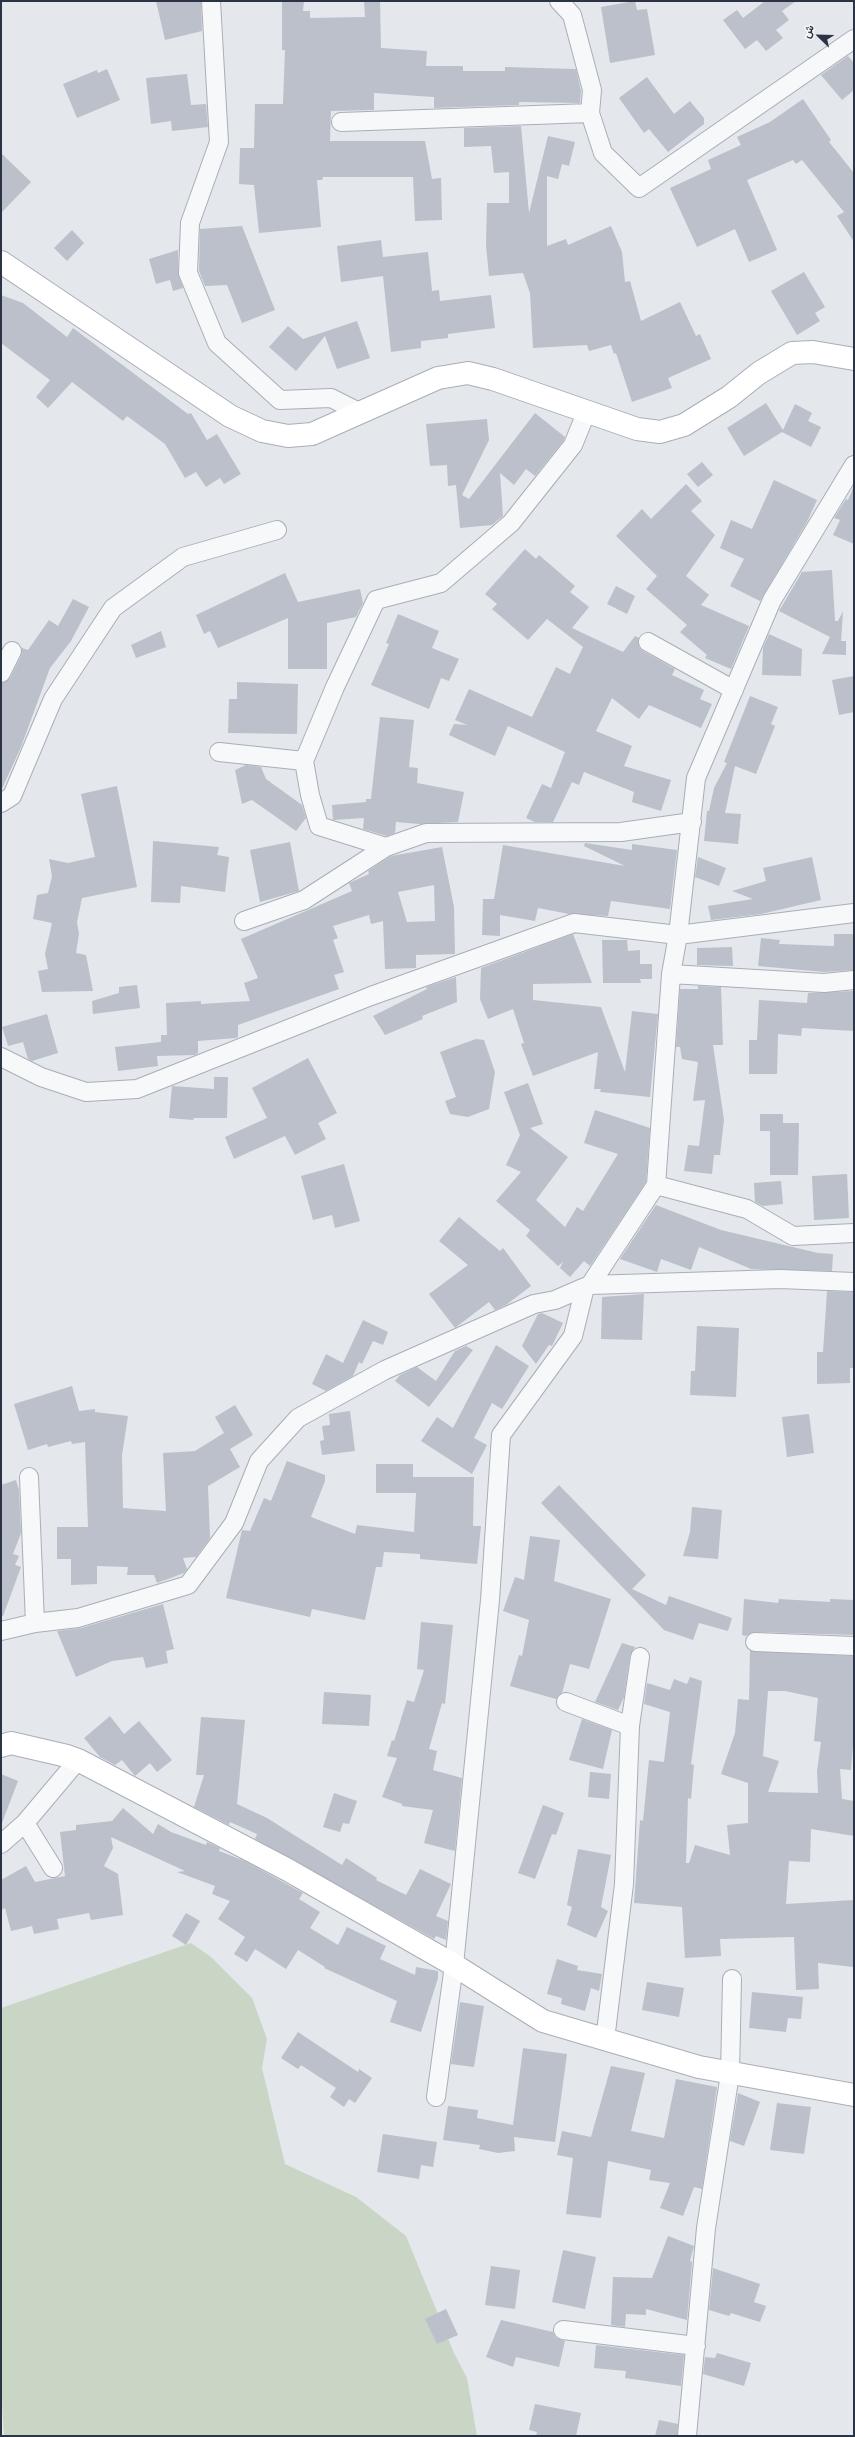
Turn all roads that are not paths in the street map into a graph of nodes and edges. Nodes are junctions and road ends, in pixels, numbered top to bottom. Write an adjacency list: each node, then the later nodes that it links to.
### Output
1 (211, 1): 8 (street)
2 (559, 1): 4 (street)
3 (854, 39): 4 (street)
4 (590, 113): 5 (street)
5 (341, 122)
6 (1, 262): 8 (main road)
7 (854, 359): 9 (main road)
8 (361, 413): 9 (main road)
9 (586, 413): 17 (street)
10 (854, 465): 15 (street)
11 (277, 530): 18 (street)
12 (648, 642): 15 (street)
13 (12, 651): 14 (street)
14 (1, 673)
15 (734, 690): 19 (street)
16 (219, 752): 17 (street)
17 (304, 761): 20 (street)
18 (1, 804)
19 (692, 822): 20 (street); 23 (street)
20 (386, 847): 22 (street)
21 (854, 913): 23 (street)
22 (244, 920)
23 (678, 935): 24 (street); 26 (street)
24 (670, 974): 25 (street); 27 (street)
25 (854, 980)
26 (1, 1057)
27 (656, 1185): 28 (street); 30 (street)
28 (854, 1233)
29 (854, 1282): 30 (street)
30 (588, 1286): 32 (street); 44 (street)
31 (29, 1477): 32 (street)
32 (35, 1623): 33 (street)
33 (1, 1631)
34 (755, 1642): 35 (street)
35 (854, 1646)
36 (640, 1657): 38 (street)
37 (566, 1702): 38 (street)
38 (630, 1726): 46 (street)
39 (4, 1742): 40 (main road)
40 (78, 1760): 41 (street); 44 (main road)
41 (24, 1823): 42 (street); 43 (street)
42 (1, 1844)
43 (53, 1868)
44 (454, 1966): 46 (main road); 49 (street)
45 (732, 1979): 47 (street)
46 (605, 2040): 47 (main road)
47 (730, 2074): 48 (main road); 51 (street)
48 (854, 2094)
49 (436, 2097)
50 (563, 2330): 51 (street)
51 (696, 2346): 52 (street)
52 (687, 2436)

